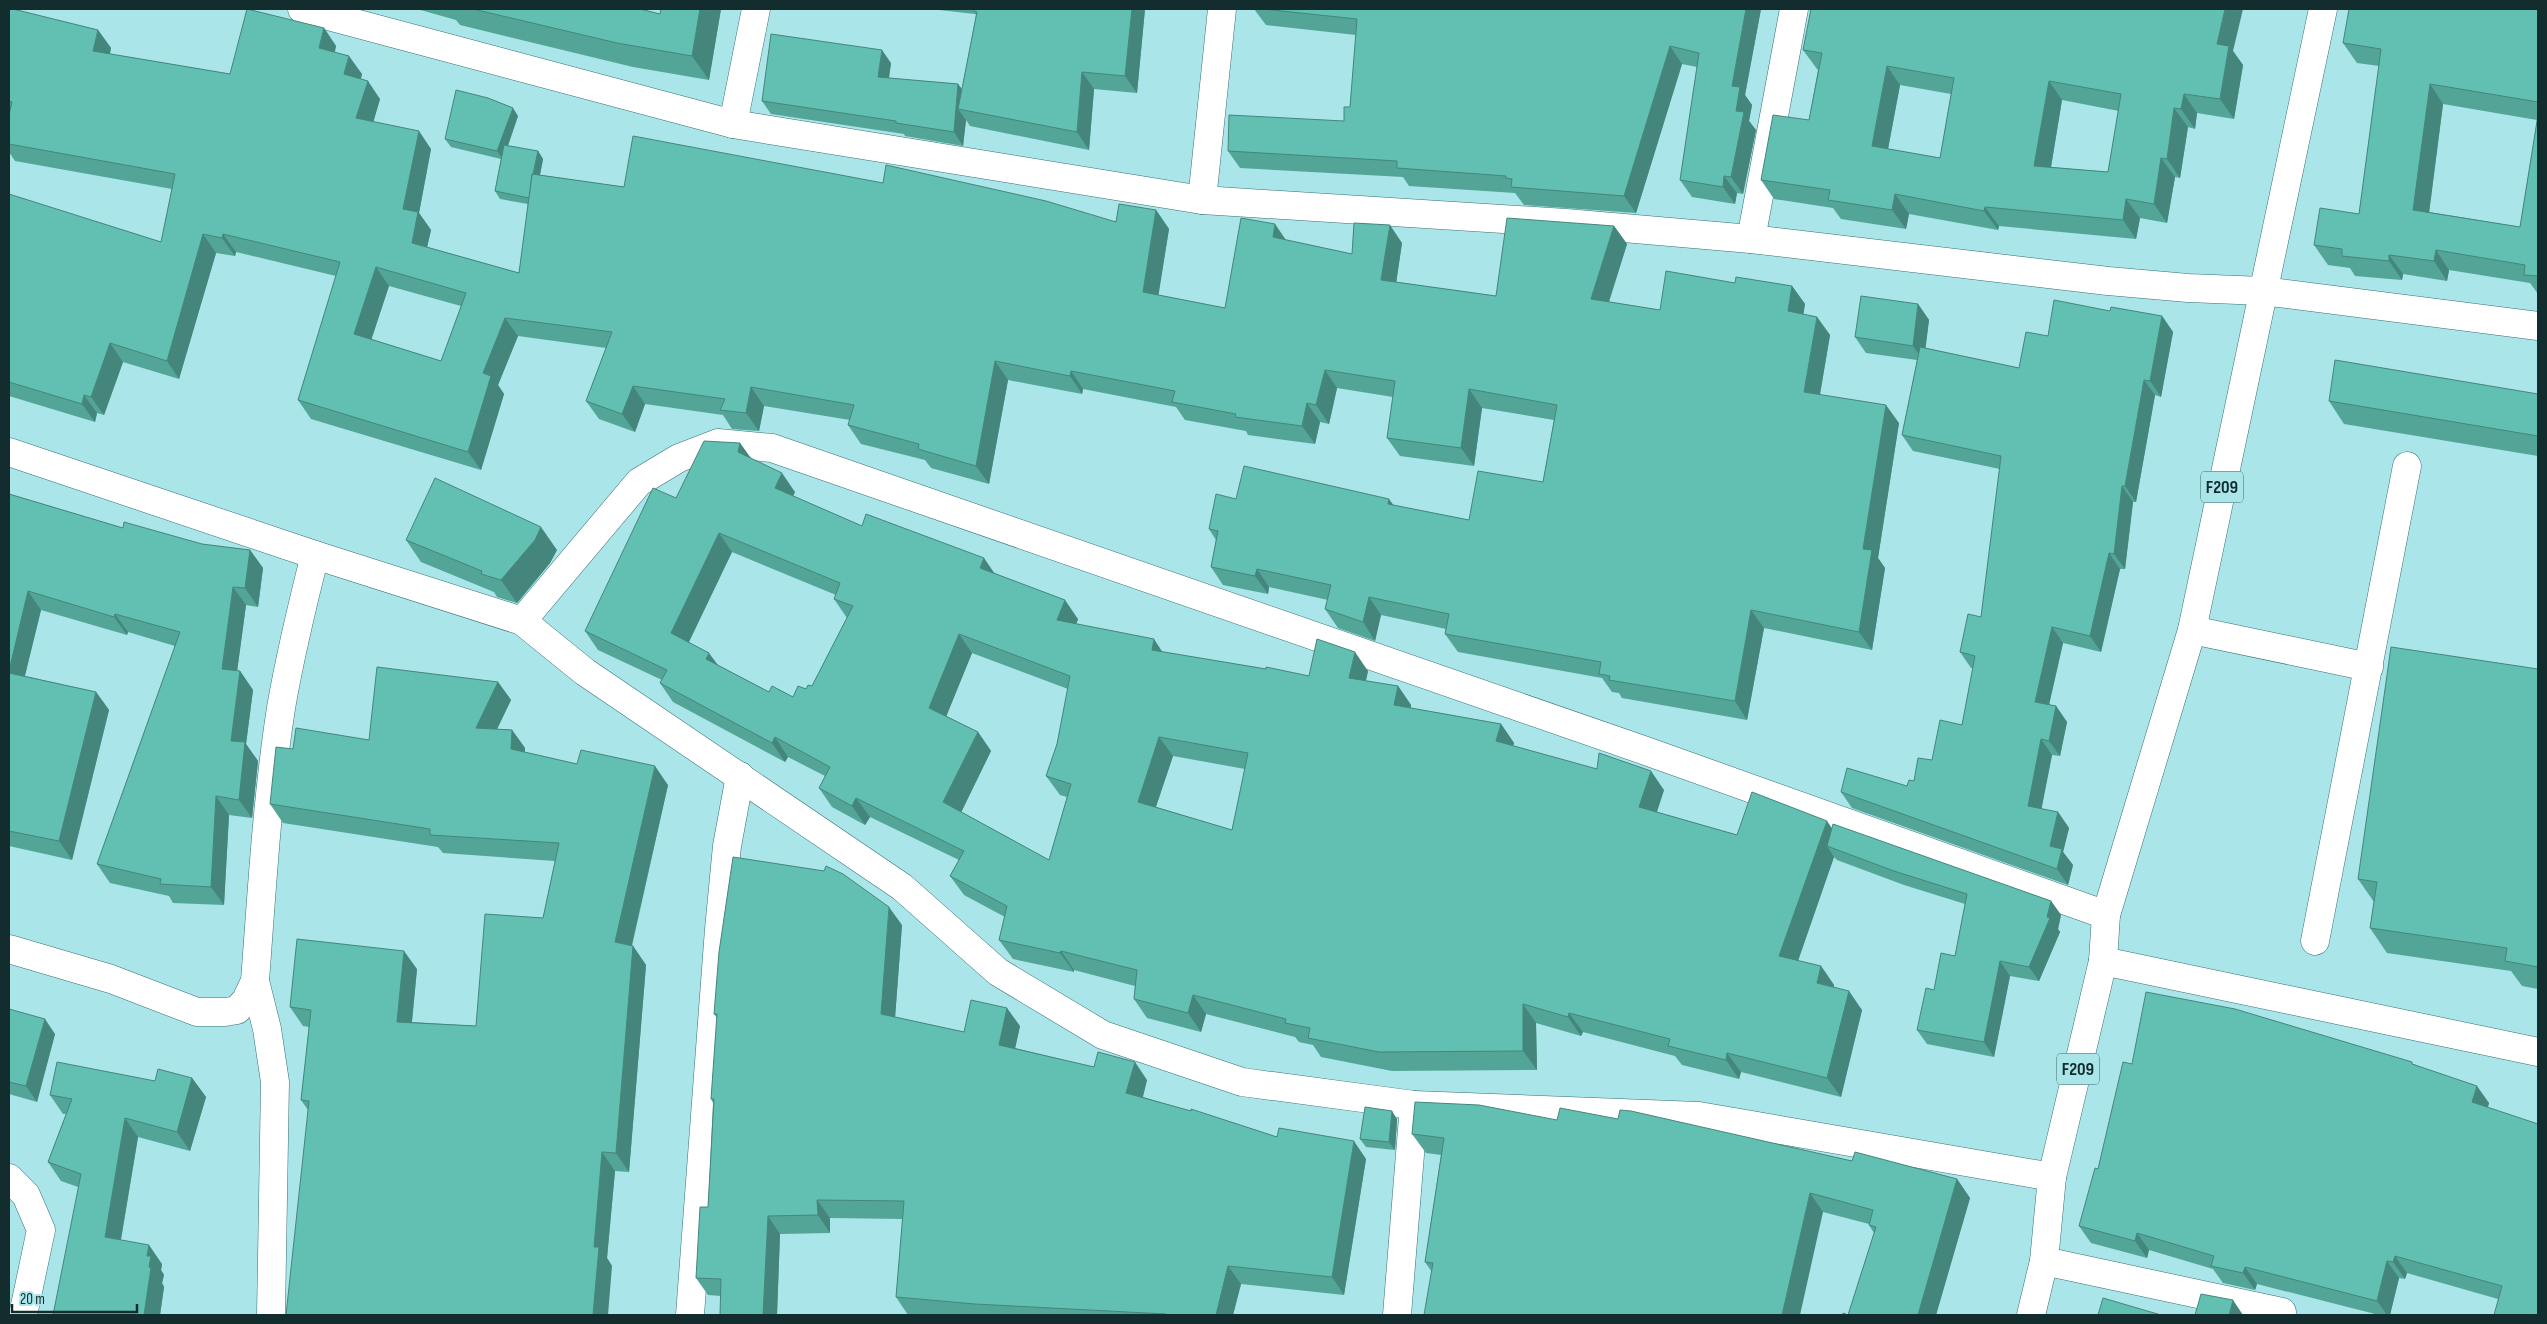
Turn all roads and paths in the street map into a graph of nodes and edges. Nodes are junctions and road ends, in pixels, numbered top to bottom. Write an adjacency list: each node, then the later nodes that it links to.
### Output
1 (302, 9): 6 (street)
2 (756, 9): 6 (street)
3 (1222, 9): 7 (street)
4 (1794, 9): 8 (street)
5 (2323, 9): 9 (street, F209)
6 (733, 124): 7 (street)
7 (1202, 200): 8 (street)
8 (1751, 239): 9 (street)
9 (2263, 291): 10 (street); 15 (street, F209)
10 (2538, 326)
11 (9, 452): 13 (street)
12 (2407, 466): 16 (street)
13 (315, 555): 14 (street); 22 (street)
14 (522, 622): 17 (street); 18 (street)
15 (2192, 630): 16 (street); 18 (street, F209)
16 (2369, 667): 19 (street)
17 (740, 776): 24 (street); 31 (street)
18 (2106, 915): 21 (street, F209)
19 (2315, 941)
20 (9, 949): 22 (street)
21 (2104, 961): 23 (street); 25 (street, F209)
22 (255, 981): 30 (street)
23 (2538, 1052)
24 (1414, 1105): 25 (street); 32 (street)
25 (2052, 1177): 27 (street, F209)
26 (9, 1178): 29 (street)
27 (2044, 1260): 28 (street); 33 (street, F209)
28 (2282, 1312)
29 (23, 1315)
30 (271, 1315)
31 (690, 1315)
32 (1397, 1315)
33 (2031, 1315)

